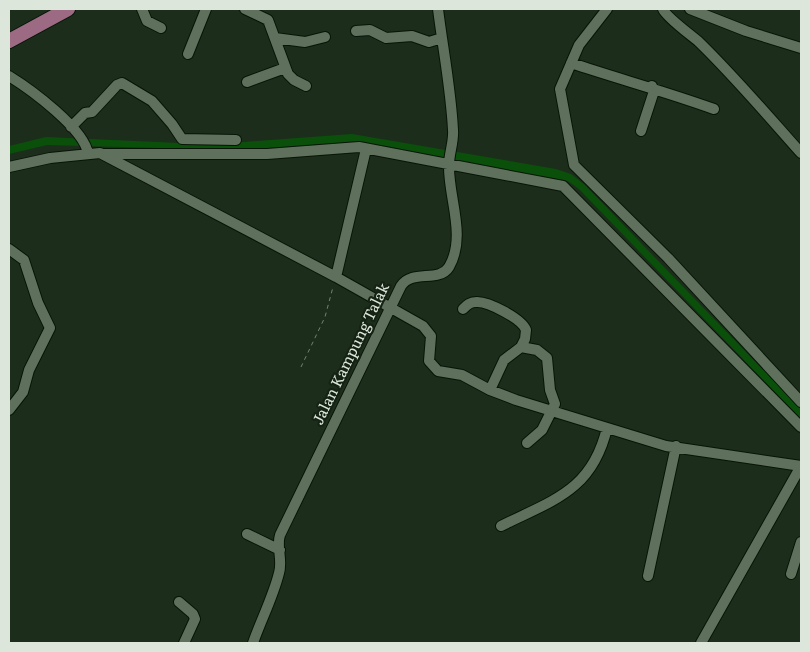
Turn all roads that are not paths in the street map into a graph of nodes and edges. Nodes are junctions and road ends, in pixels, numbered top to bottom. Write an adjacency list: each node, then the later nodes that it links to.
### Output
1 (142, 9): 9 (street)
2 (206, 9): 16 (street)
3 (245, 9): 12 (street)
4 (438, 9): 13 (street, Jalan Kampung Talak)
5 (607, 9): 17 (street)
6 (664, 9): 29 (street)
7 (690, 9): 15 (street)
8 (61, 10): 14 (main road)
9 (161, 28)
10 (356, 31): 13 (street)
11 (325, 36): 12 (street)
12 (275, 38): 18 (street)
13 (442, 38): 31 (street, Jalan Kampung Talak)
14 (9, 41)
15 (801, 48)
16 (188, 54)
17 (571, 63): 22 (street); 39 (street)
18 (285, 68): 20 (street); 21 (street)
19 (9, 76): 24 (street)
20 (247, 82)
21 (306, 86)
22 (652, 86): 23 (street); 25 (street)
23 (714, 109)
24 (71, 127): 26 (street); 28 (street)
25 (641, 131)
26 (236, 140)
27 (366, 148): 30 (street); 31 (street); 34 (street)
28 (87, 151): 30 (street); 32 (street)
29 (801, 153)
30 (102, 154): 34 (street)
31 (450, 159): 35 (street, Jalan Kampung Talak); 42 (street)
32 (9, 167)
33 (9, 249): 40 (street)
34 (336, 277): 35 (street)
35 (390, 308): 38 (street); 50 (street, Jalan Kampung Talak)
36 (463, 309): 37 (street)
37 (521, 347): 38 (street); 41 (street)
38 (490, 390): 41 (street)
39 (801, 402)
40 (9, 410)
41 (553, 411): 43 (street); 44 (street)
42 (801, 427)
43 (606, 428): 45 (street); 47 (street)
44 (527, 443)
45 (676, 446): 46 (street); 52 (street)
46 (801, 466): 56 (street)
47 (501, 526)
48 (246, 534): 50 (street)
49 (801, 542): 51 (street)
50 (280, 550): 55 (street, Jalan Kampung Talak)
51 (791, 574)
52 (648, 576)
53 (178, 602): 54 (street)
54 (184, 643)
55 (252, 643)
56 (701, 643)

